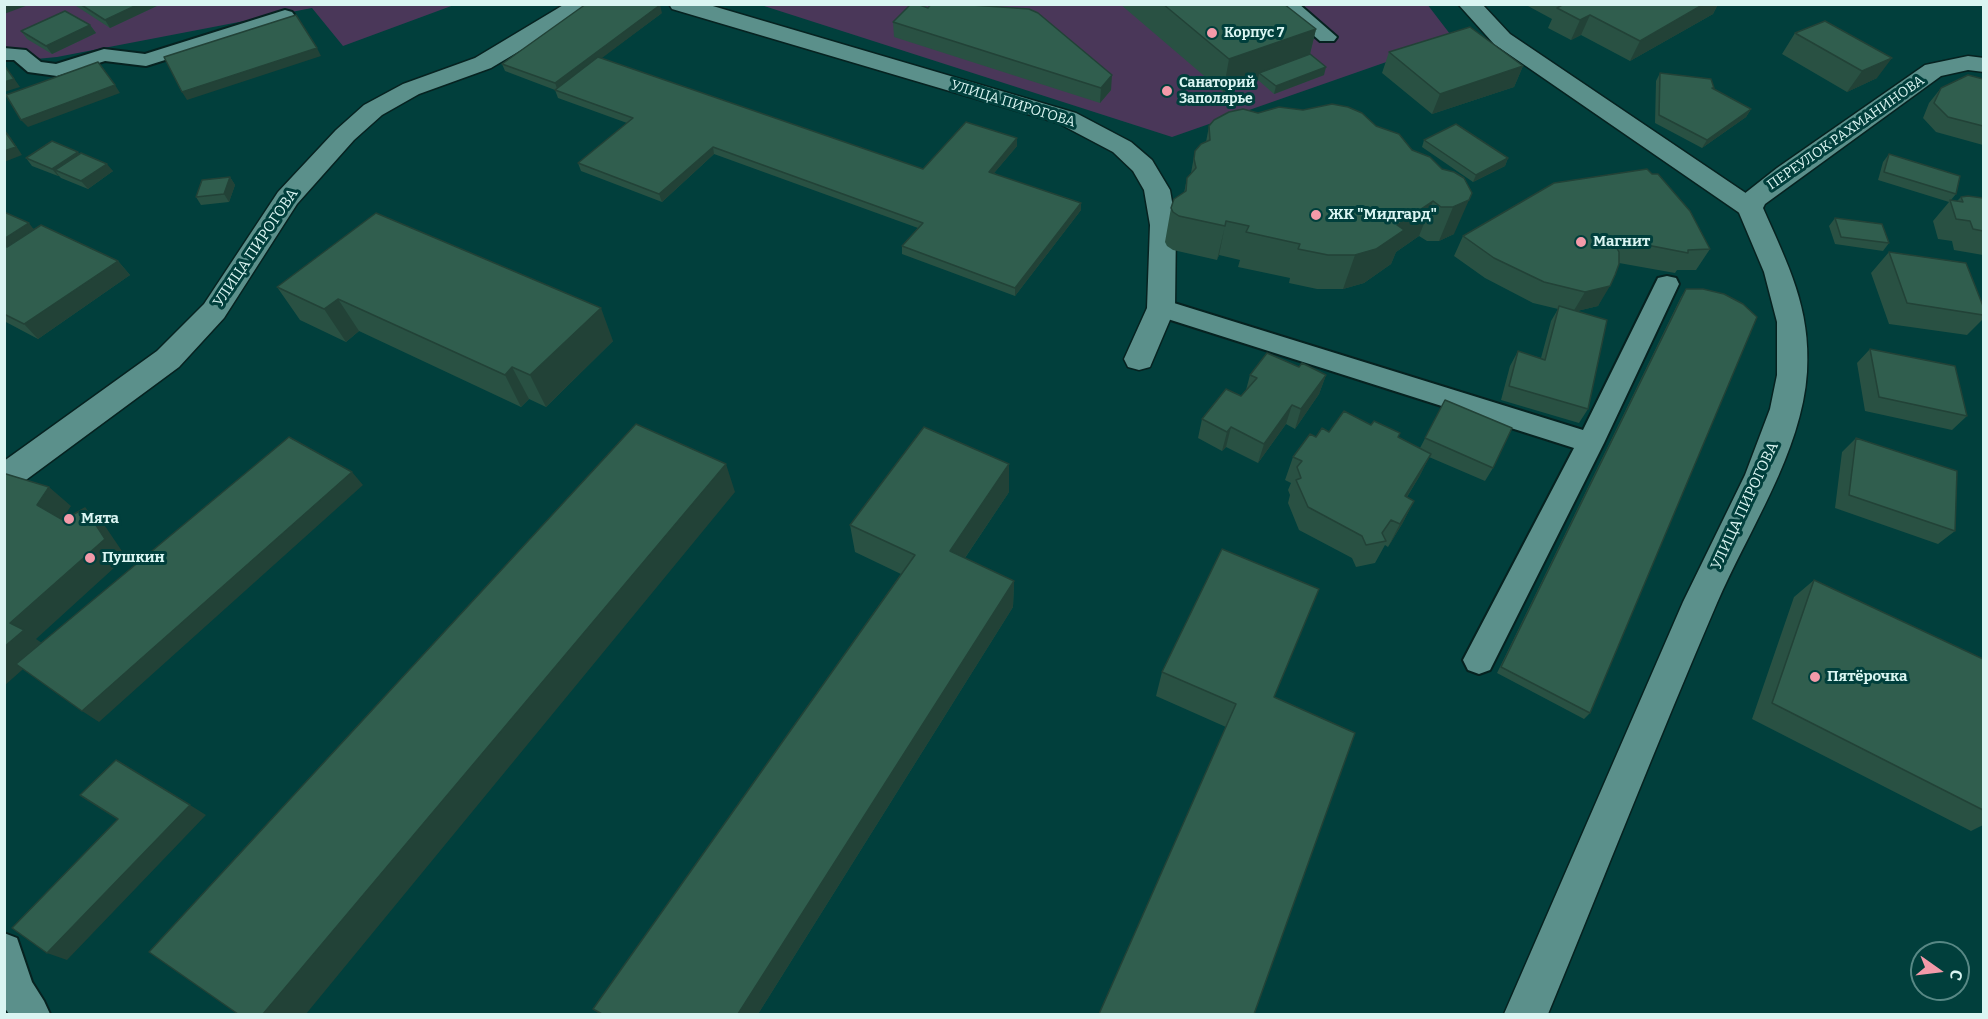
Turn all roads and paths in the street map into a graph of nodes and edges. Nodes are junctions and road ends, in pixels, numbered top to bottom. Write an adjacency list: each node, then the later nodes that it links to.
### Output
1 (582, 4): 14 (street, УЛИЦА ПИРОГОВА)
2 (680, 4): 11 (street, УЛИЦА ПИРОГОВА)
3 (1287, 4): 6 (lane)
4 (1469, 4): 9 (street)
5 (285, 15): 7 (lane)
6 (1327, 37)
7 (4, 54)
8 (1983, 65): 9 (street, ПЕРЕУЛОК РАХМАНИНОВА)
9 (1750, 208): 18 (street, УЛИЦА ПИРОГОВА)
10 (1667, 284): 13 (lane)
11 (1161, 308): 12 (street, УЛИЦА ПИРОГОВА); 13 (lane)
12 (1139, 359)
13 (1590, 443): 15 (lane)
14 (4, 480)
15 (1479, 660)
16 (4, 951): 17 (lane)
17 (31, 1014)
18 (1526, 1014)

